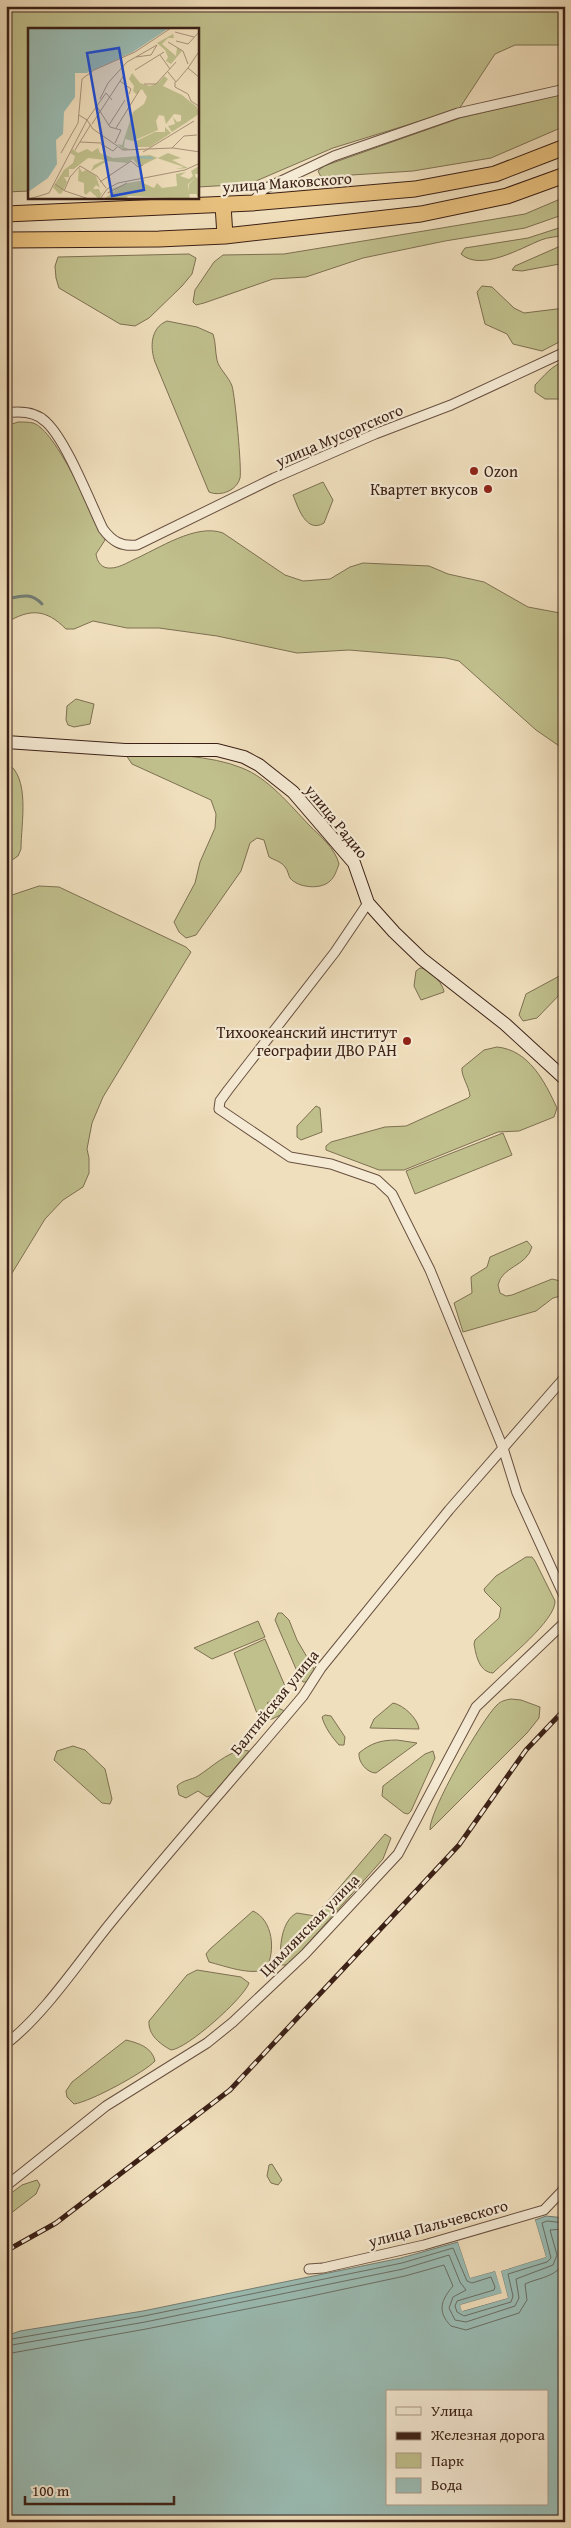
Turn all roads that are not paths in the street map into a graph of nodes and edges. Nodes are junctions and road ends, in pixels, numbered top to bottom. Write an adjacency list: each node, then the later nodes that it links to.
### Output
1 (565, 89): 4 (street)
2 (565, 147): 4 (highway, улица Маковского)
3 (565, 175): 7 (highway)
4 (252, 203): 5 (highway, улица Маковского)
5 (223, 205): 6 (highway, улица Маковского); 7 (highway)
6 (6, 214)
7 (225, 236): 8 (highway)
8 (6, 240)
9 (565, 352): 10 (street, улица Мусоргского)
10 (6, 413)
11 (6, 742): 12 (main road, улица Радио)
12 (368, 903): 13 (main road, улица Радио); 15 (street)
13 (565, 1079)
14 (565, 1377): 15 (street, Балтийская улица)
15 (503, 1448): 16 (street); 18 (street, Балтийская улица)
16 (565, 1598)
17 (565, 1622): 19 (street, Цимлянская улица)
18 (6, 2044)
19 (6, 2186)
20 (565, 2188): 21 (street, улица Пальчевского)
21 (309, 2269)

